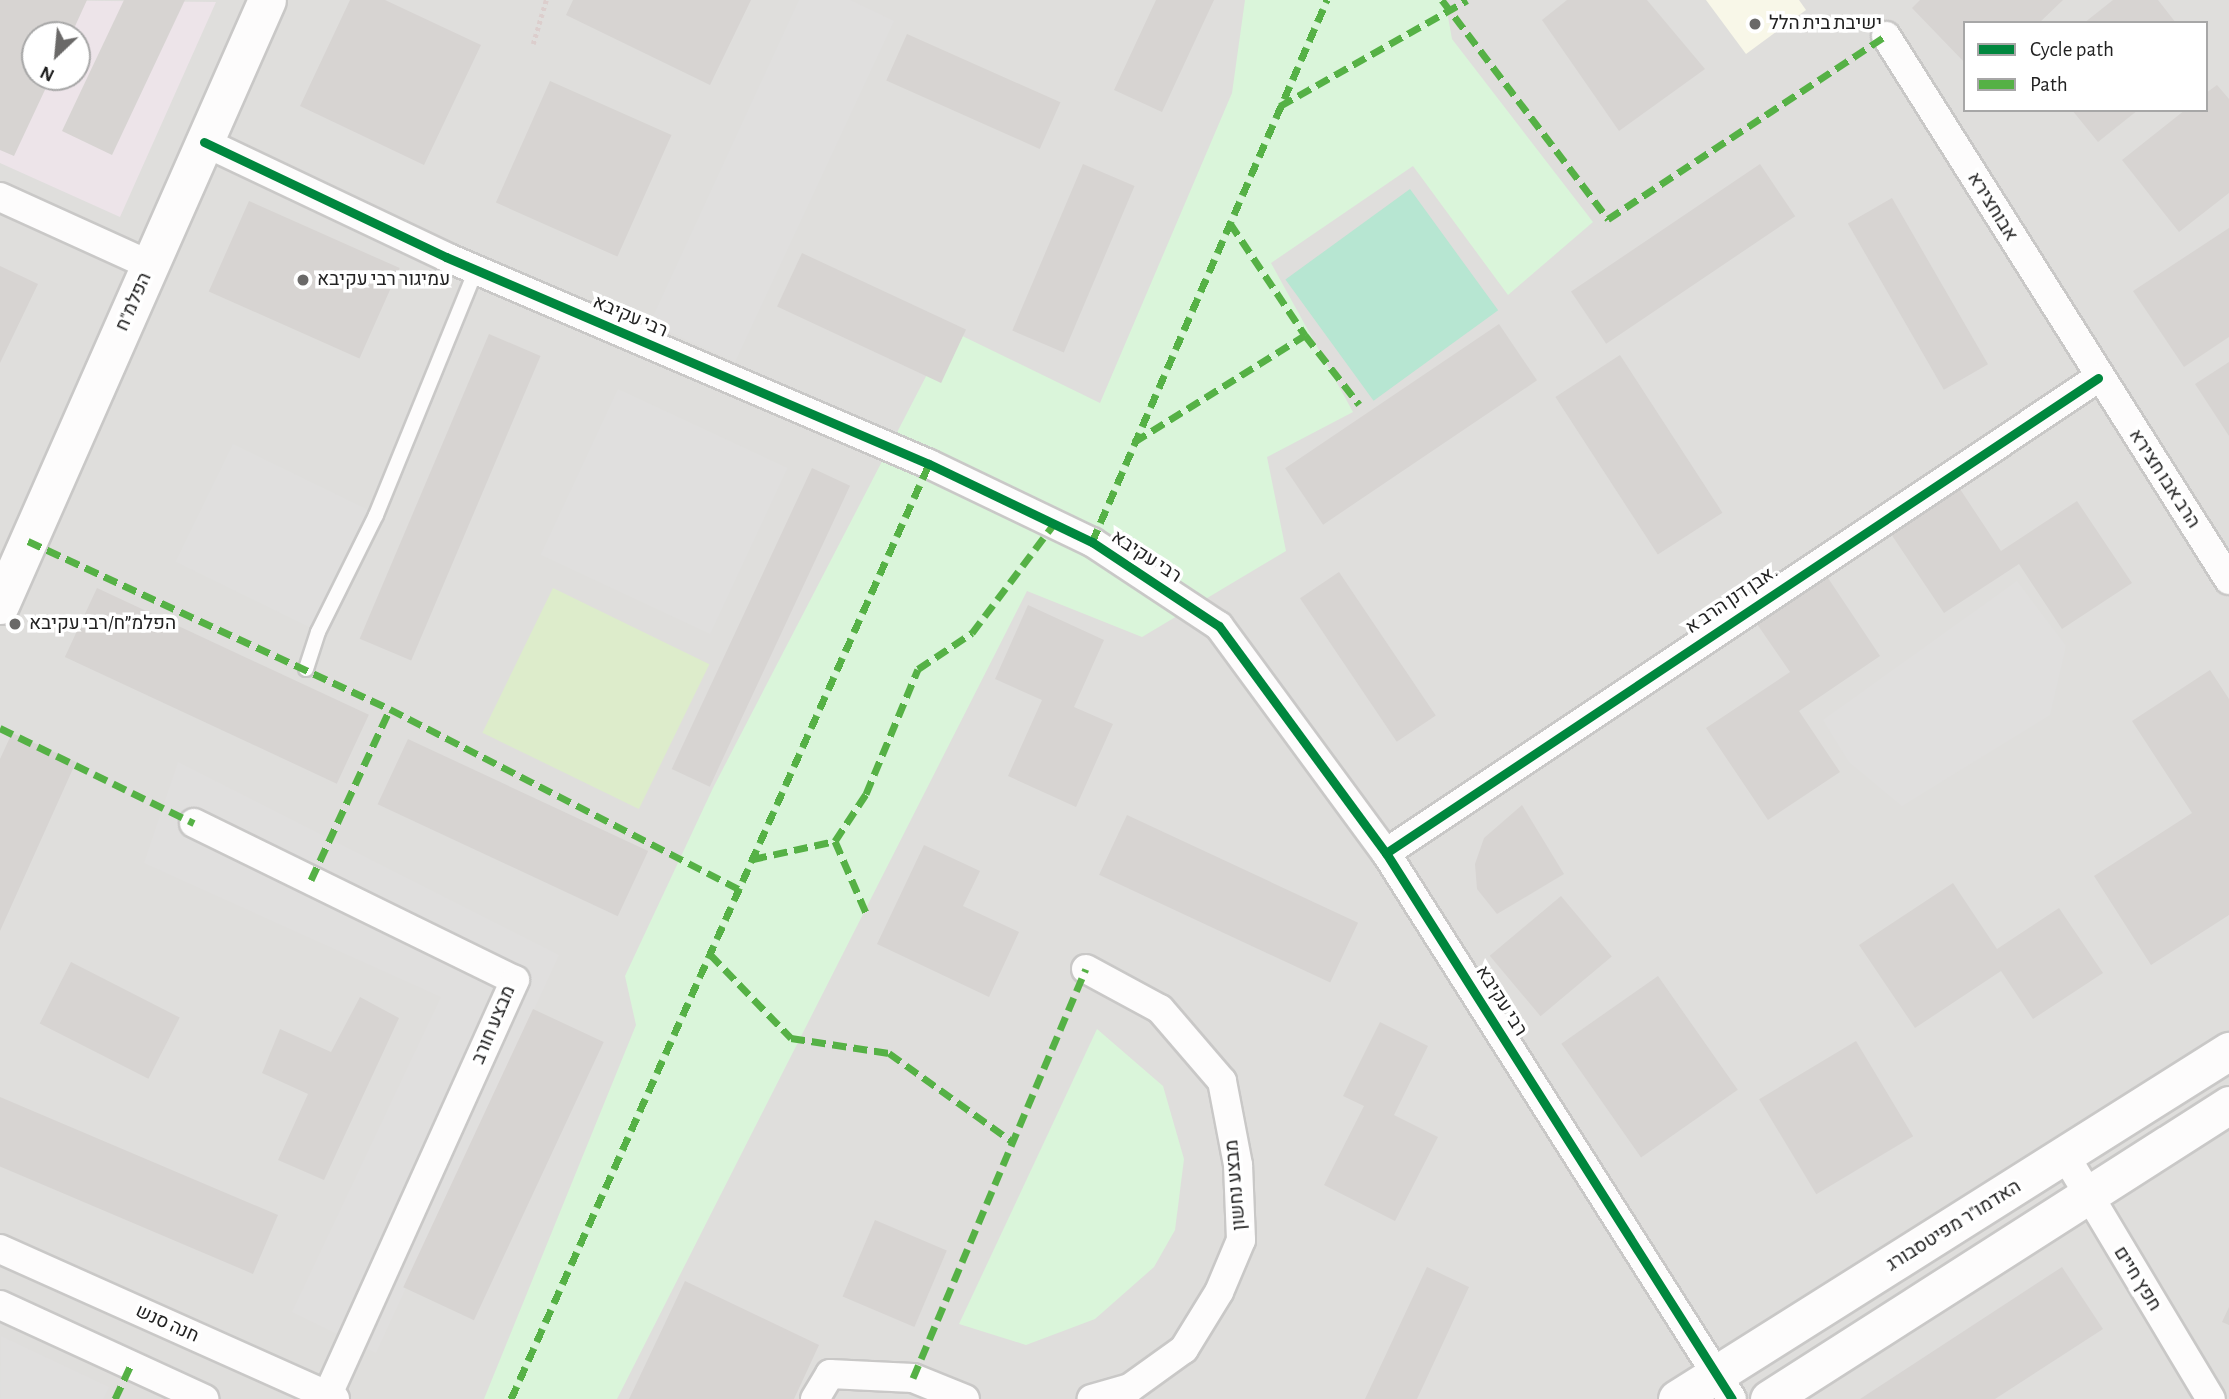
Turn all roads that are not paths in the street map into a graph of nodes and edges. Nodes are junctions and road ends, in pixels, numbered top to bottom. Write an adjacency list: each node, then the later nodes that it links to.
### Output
1 (267, 0): 3 (street, הפלמ"ח)
2 (1886, 36): 7 (street, אבוחצירא)
3 (204, 142): 5 (street, הפלמ"ח); 6 (street, רבי עקיבא)
4 (0, 197): 5 (street)
5 (150, 265): 9 (street, הפלמ"ח)
6 (476, 270): 10 (lane); 12 (street, רבי עקיבא)
7 (2098, 378): 8 (street, הרב אבו חצירא); 12 (street, אבן דנן הרב א.)
8 (2229, 580)
9 (0, 605)
10 (306, 669)
11 (194, 823): 21 (street, מבצע חורב)
12 (1386, 853): 20 (street, רבי עקיבא)
13 (1086, 969): 25 (street, מבצע נחשון)
14 (2229, 1051): 16 (street, האדמו"ר מפיטסבורג)
15 (2229, 1105): 17 (street)
16 (2066, 1157): 17 (street, חפץ חיים); 20 (street, האדמו"ר מפיטסבורג)
17 (2086, 1195): 27 (street); 28 (street, חפץ חיים)
18 (0, 1249): 21 (street, חנה סנש)
19 (0, 1305): 22 (street)
20 (1724, 1386): 26 (street, האדמו"ר מפיטסבורג)
21 (331, 1397)
22 (204, 1399)
23 (815, 1399): 24 (street)
24 (965, 1399)
25 (1093, 1399)
26 (1677, 1399)
27 (1769, 1399)
28 (2211, 1399)

